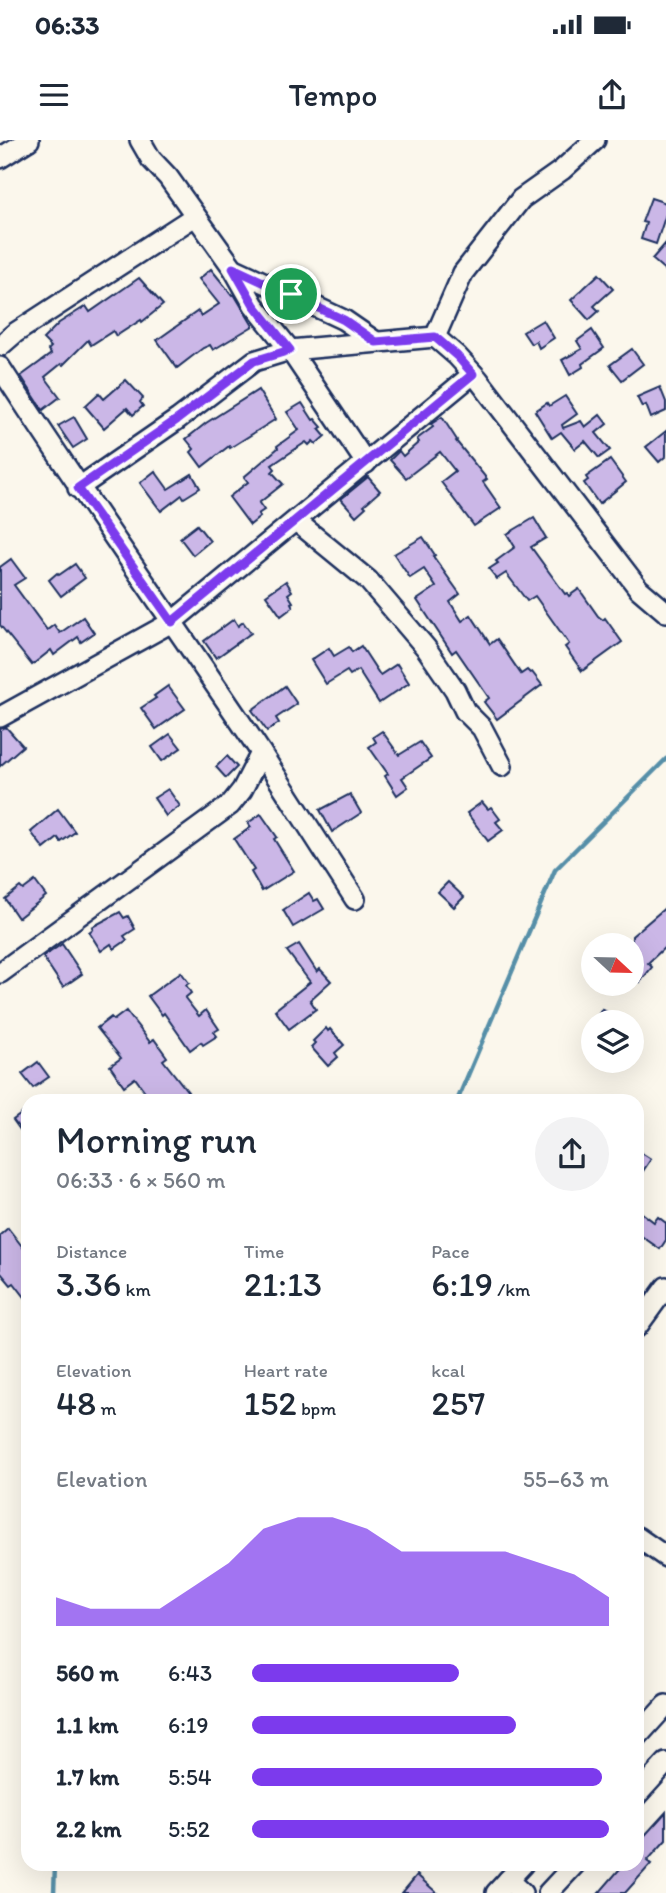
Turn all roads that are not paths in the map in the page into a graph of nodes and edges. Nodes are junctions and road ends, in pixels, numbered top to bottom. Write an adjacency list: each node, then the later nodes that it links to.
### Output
1 (29, 140): 4 (street)
2 (140, 140): 5 (street)
3 (595, 140): 7 (street)
4 (0, 158)
5 (195, 216): 6 (street); 8 (street)
6 (233, 268): 9 (street); 10 (street)
7 (435, 337): 9 (street); 12 (street)
8 (2, 340)
9 (376, 342): 10 (street)
10 (290, 350): 13 (street); 14 (street)
11 (0, 368): 14 (street)
12 (473, 374): 13 (street); 16 (street)
13 (366, 463): 15 (street)
14 (78, 488): 17 (street)
15 (296, 521): 17 (street); 20 (street)
16 (666, 612)
17 (172, 622): 18 (street); 19 (street)
18 (0, 717)
19 (261, 753): 21 (street); 22 (street)
20 (502, 766)
21 (355, 899)
22 (2, 967)
23 (666, 1287): 24 (street)
24 (644, 1317)
25 (644, 1542): 26 (street)
26 (666, 1557)
27 (666, 1705): 28 (street)
28 (644, 1729)
29 (666, 1763): 30 (street)
30 (644, 1787)
31 (519, 1871): 33 (street)
32 (568, 1871): 34 (street)
33 (509, 1889)
34 (548, 1893)

